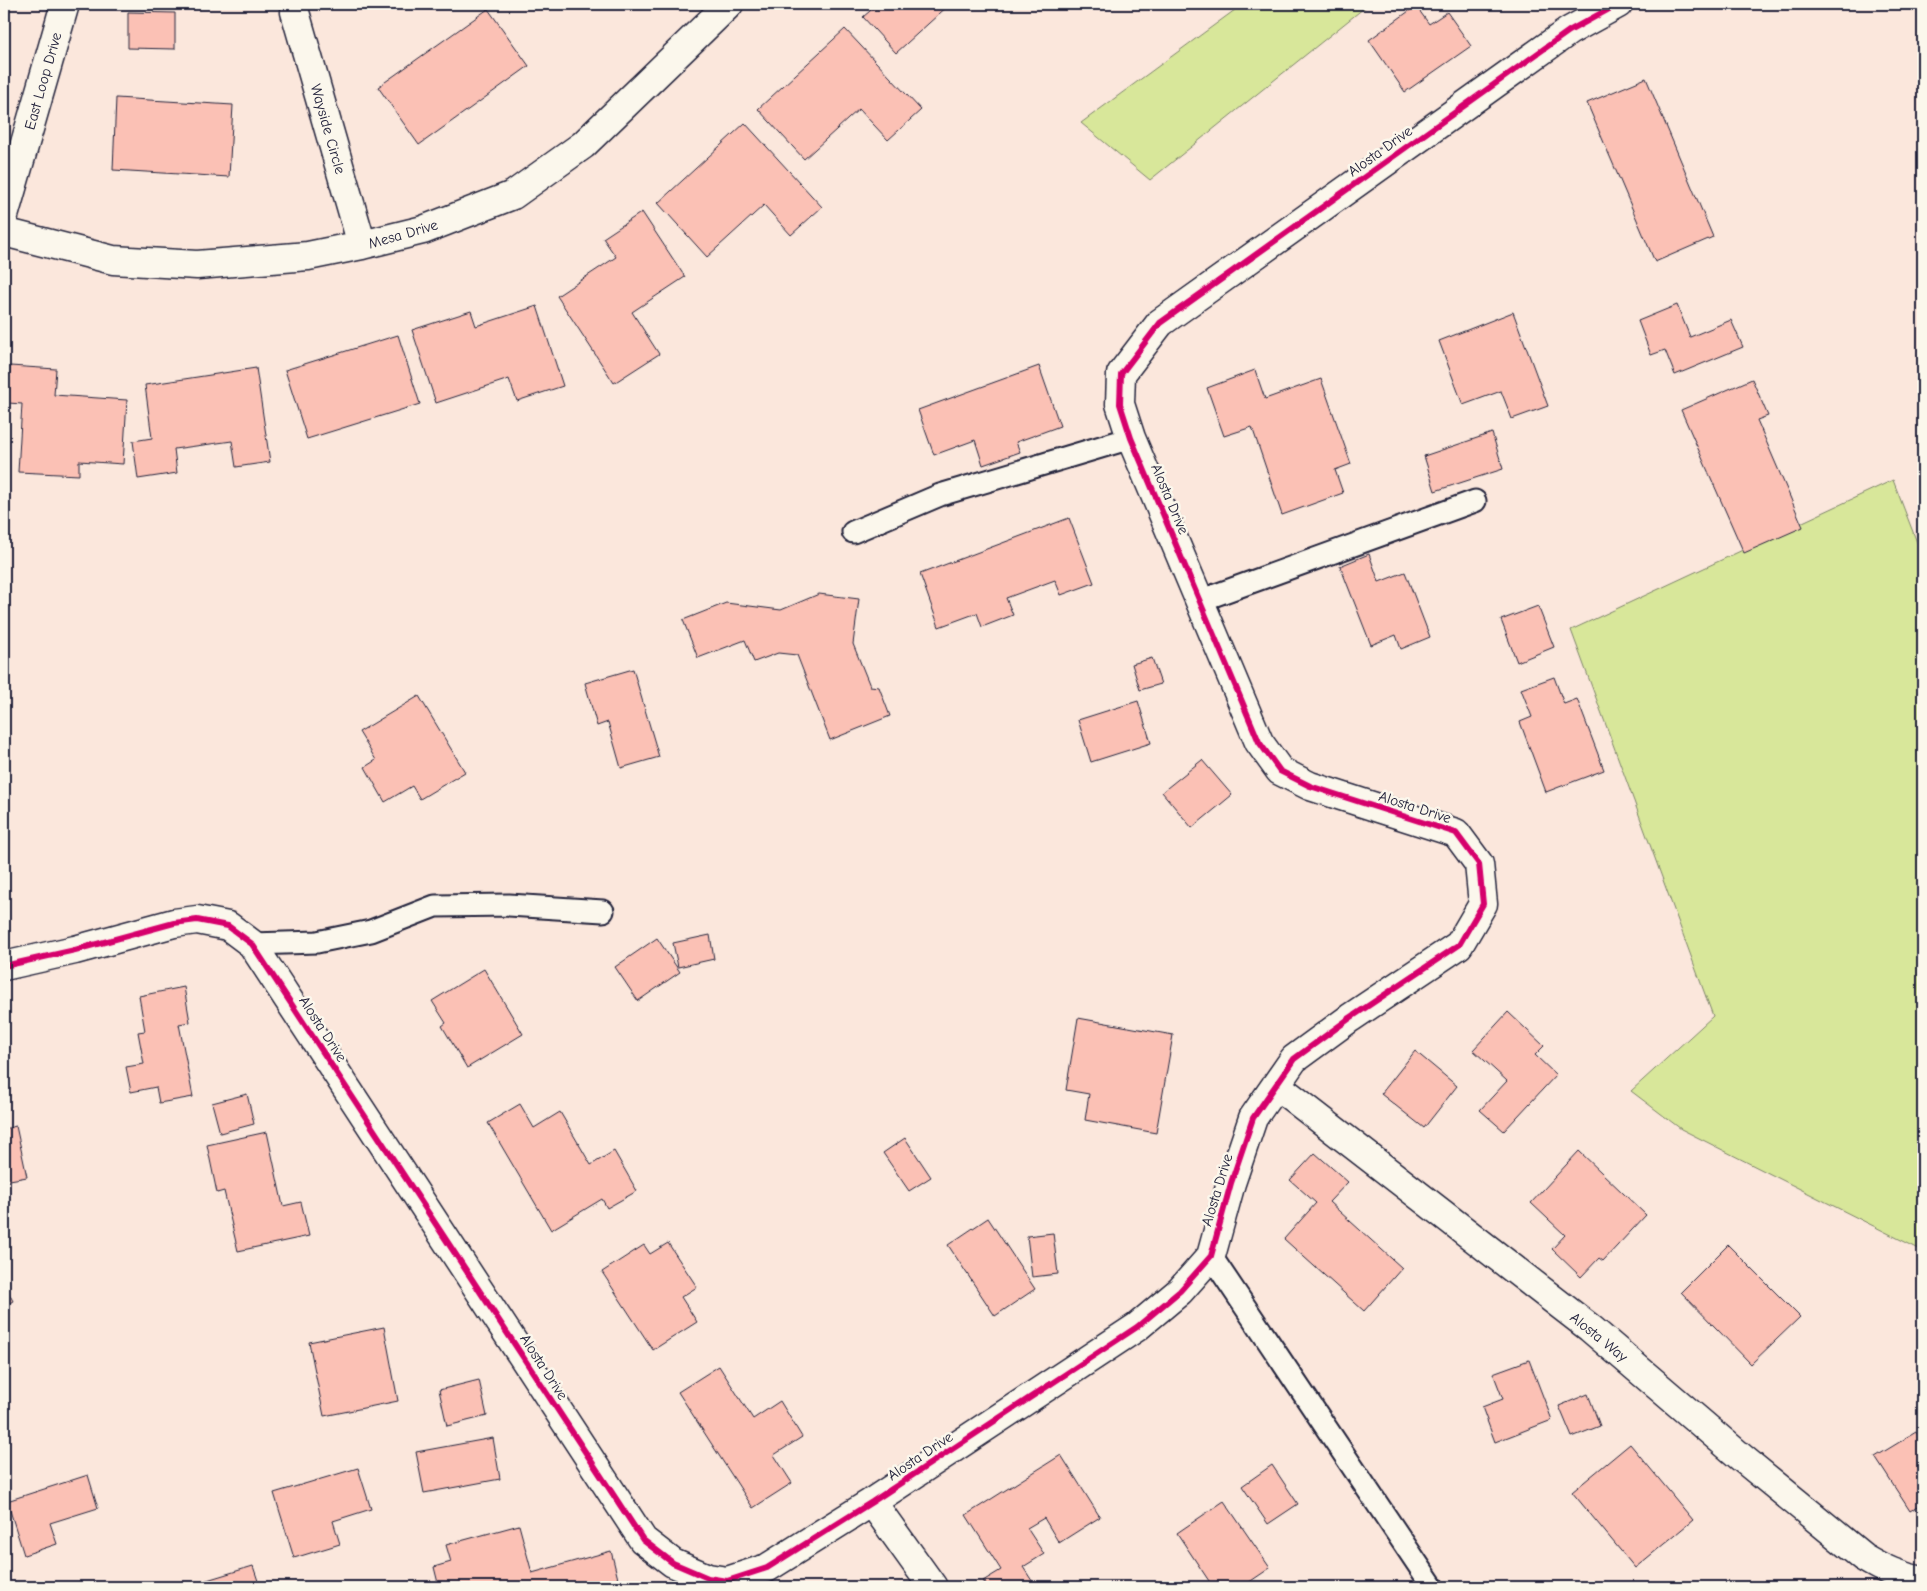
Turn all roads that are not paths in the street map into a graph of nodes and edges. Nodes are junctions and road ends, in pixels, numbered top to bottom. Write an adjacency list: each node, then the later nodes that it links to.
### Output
1 (65, 4): 5 (street, East Loop Drive)
2 (729, 4): 7 (street, Mesa Drive)
3 (1618, 4): 8 (street, Alosta Drive)
4 (295, 12): 7 (street, Wayside Circle)
5 (4, 216)
6 (4, 232): 7 (street, Mesa Drive)
7 (362, 245)
8 (1131, 438): 10 (lane); 11 (street, Alosta Drive)
9 (1475, 501): 11 (lane)
10 (854, 532)
11 (1199, 602): 15 (street, Alosta Drive)
12 (604, 911): 13 (lane)
13 (252, 944): 14 (street, Alosta Drive); 19 (street, Alosta Drive)
14 (4, 966)
15 (1276, 1085): 16 (street, Alosta Drive); 18 (street, Alosta Way)
16 (1211, 1256): 17 (street, Alosta Drive); 21 (lane)
17 (872, 1502): 19 (street, Alosta Drive); 20 (street)
18 (1923, 1581)
19 (702, 1582)
20 (933, 1587)
21 (1433, 1587)

